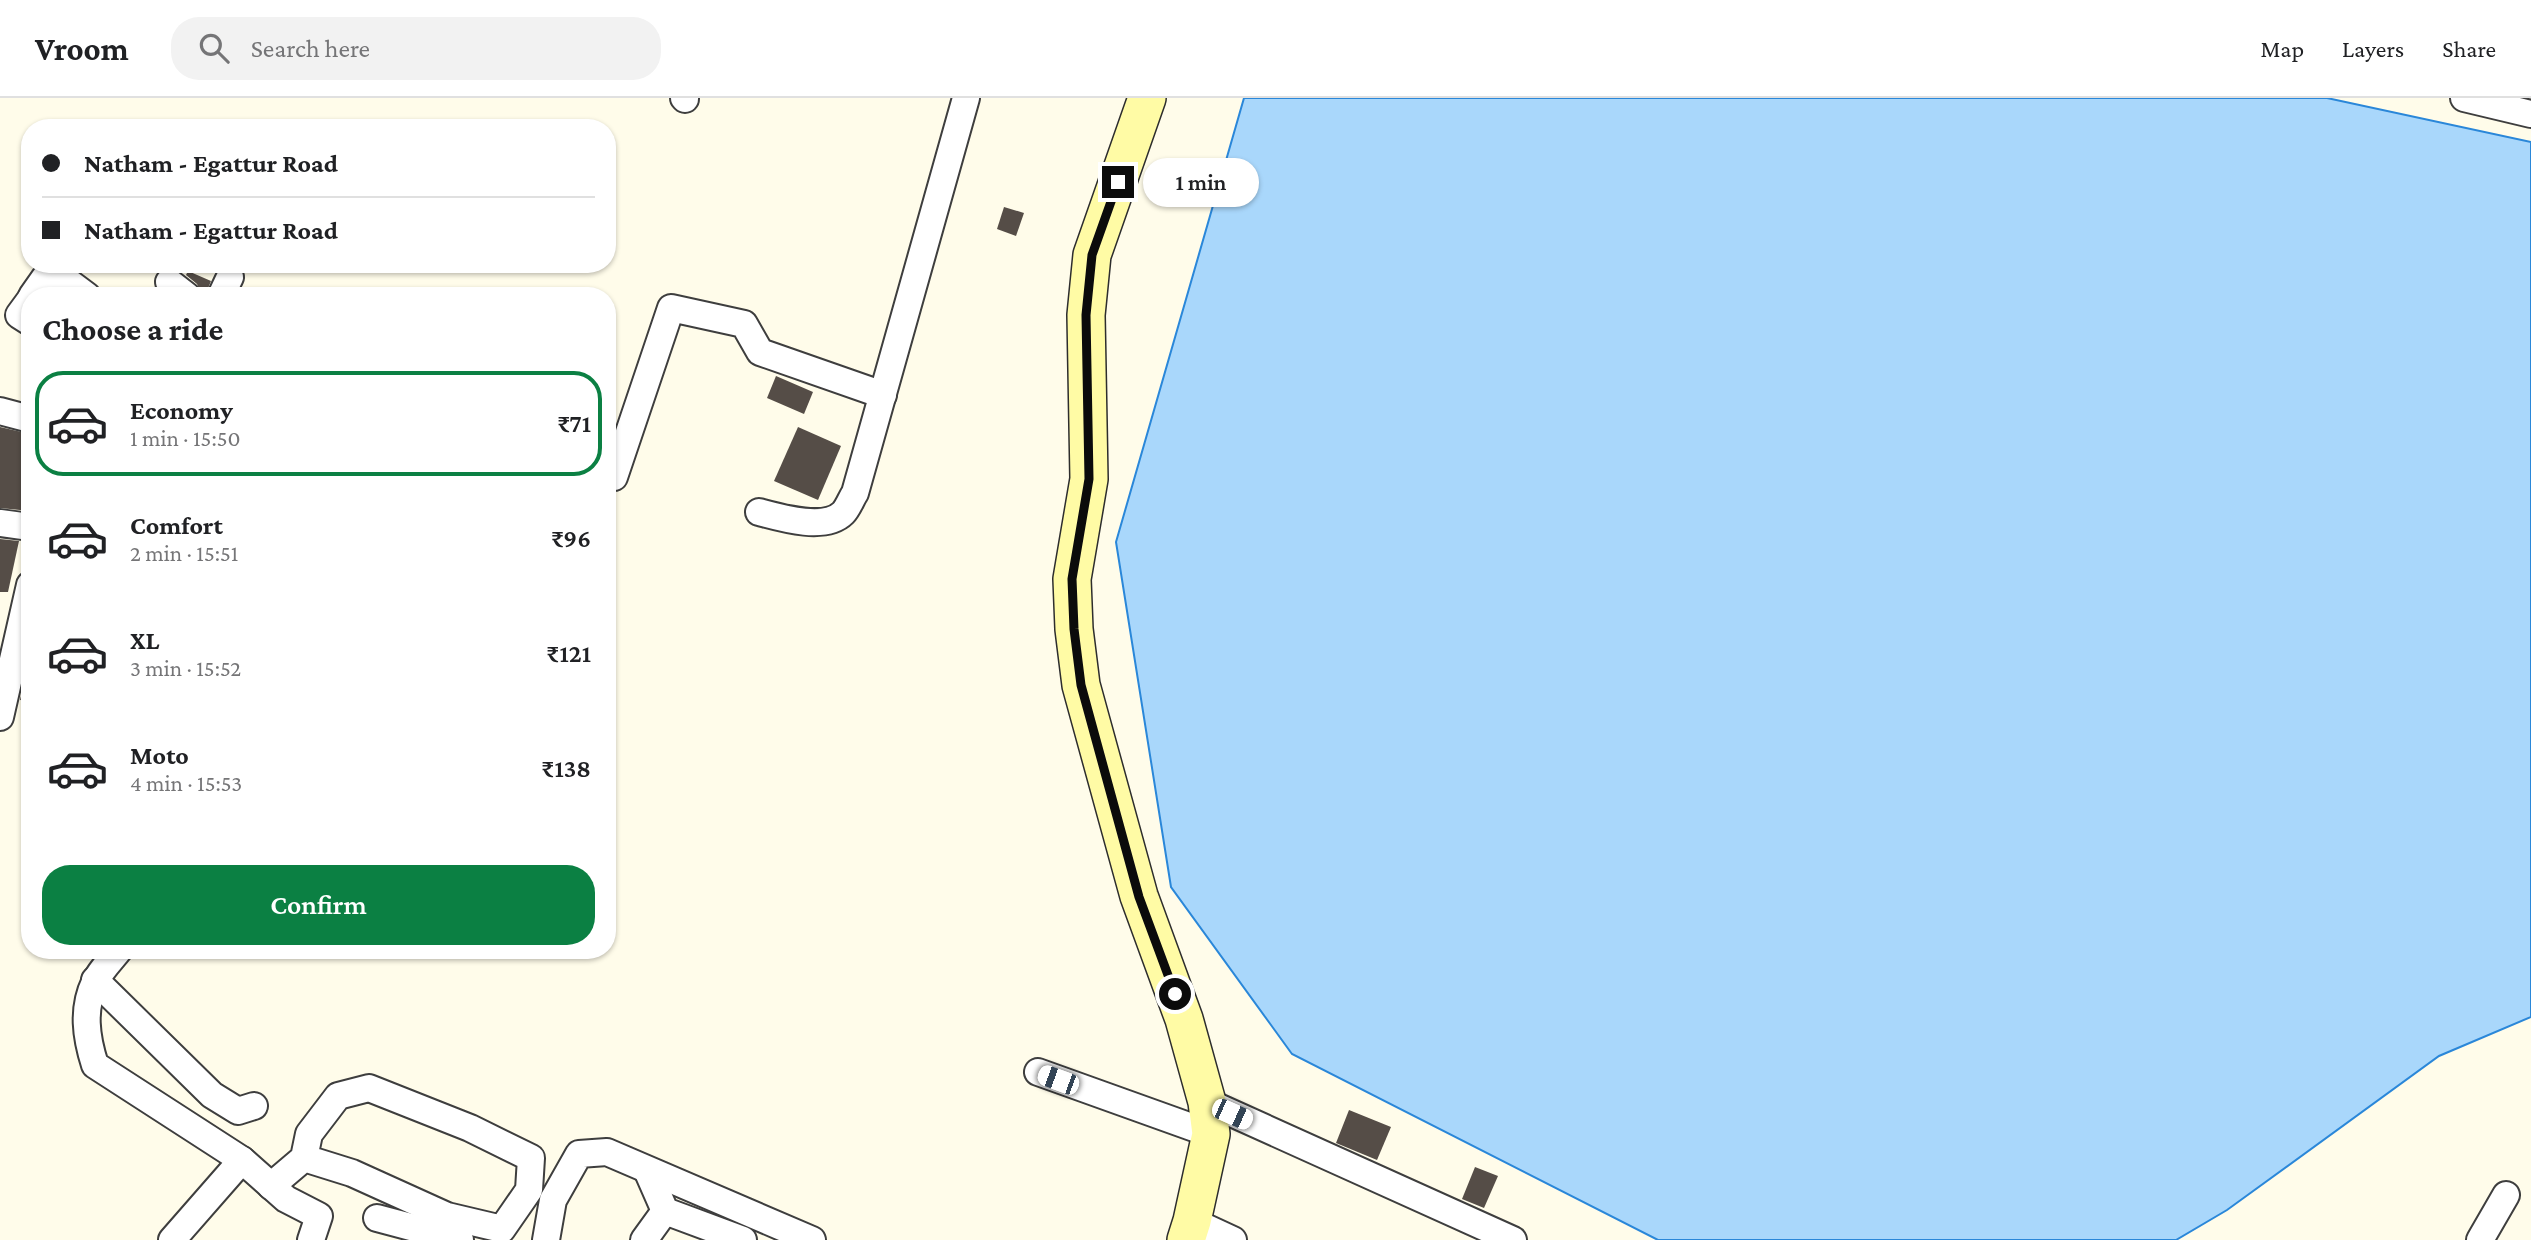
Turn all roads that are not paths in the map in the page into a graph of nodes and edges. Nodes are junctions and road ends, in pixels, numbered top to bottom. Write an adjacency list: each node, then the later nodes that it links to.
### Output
1 (965, 98): 7 (street)
2 (1147, 98): 20 (street)
3 (2464, 98): 4 (street)
4 (2531, 114)
5 (56, 273): 6 (street)
6 (75, 287)
7 (883, 395): 10 (street); 11 (street)
8 (0, 411): 9 (street)
9 (21, 417)
10 (616, 471)
11 (760, 512)
12 (0, 523): 13 (street)
13 (21, 526)
14 (21, 625): 15 (street)
15 (0, 717)
16 (112, 959): 17 (street)
17 (95, 980): 19 (street); 22 (street)
18 (1038, 1072): 20 (street)
19 (254, 1106)
20 (1209, 1118): 28 (street); 37 (street)
21 (304, 1158): 21 (street); 24 (street)
22 (242, 1160): 24 (street); 29 (street)
23 (647, 1170): 26 (street); 32 (street); 35 (street)
24 (271, 1186): 30 (street)
25 (2506, 1195): 38 (street)
26 (665, 1211): 33 (street); 34 (street)
27 (377, 1218): 31 (street)
28 (1189, 1231): 36 (street)
29 (172, 1240)
30 (311, 1240)
31 (460, 1240)
32 (546, 1240)
33 (645, 1240)
34 (743, 1240)
35 (812, 1240)
36 (1233, 1240)
37 (1513, 1240)
38 (2480, 1240)

